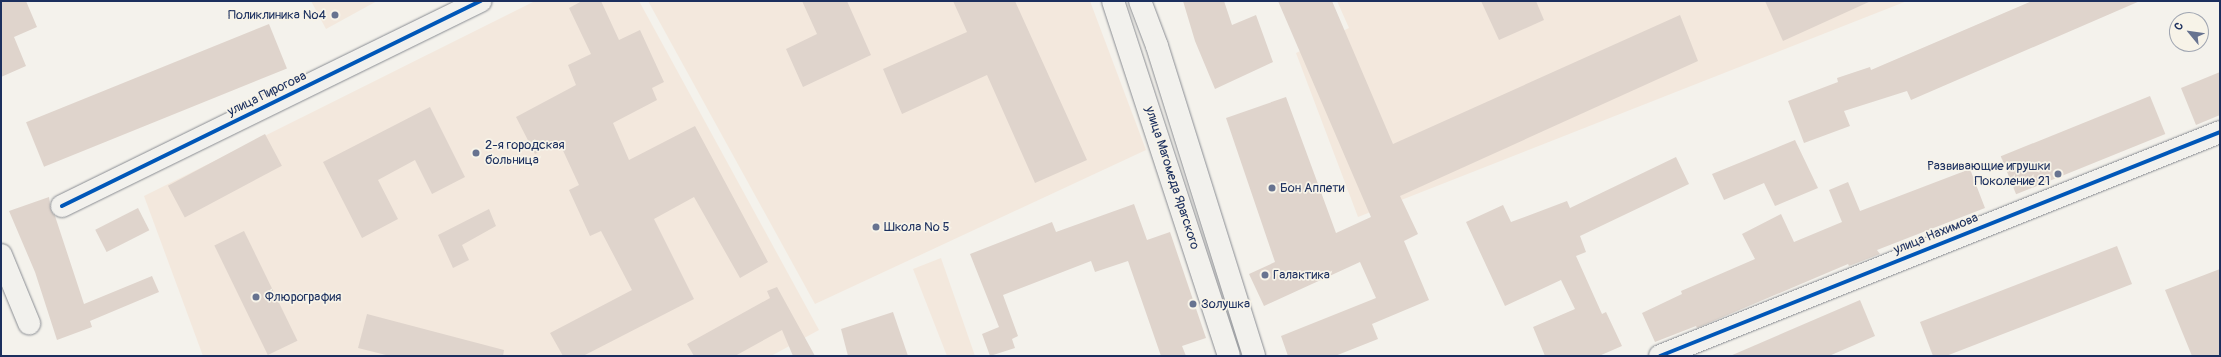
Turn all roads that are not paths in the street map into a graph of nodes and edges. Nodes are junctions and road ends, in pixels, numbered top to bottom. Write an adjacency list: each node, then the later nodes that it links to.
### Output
1 (480, 1): 5 (street, улица Пирогова)
2 (1113, 1): 8 (street, улица Магомеда Ярагского)
3 (1140, 1): 9 (street, улица Магомеда Ярагского)
4 (2220, 132): 10 (street, улица Нахимова)
5 (62, 206)
6 (1, 255): 7 (street)
7 (29, 323)
8 (1229, 356)
9 (1254, 356)
10 (1660, 356)

